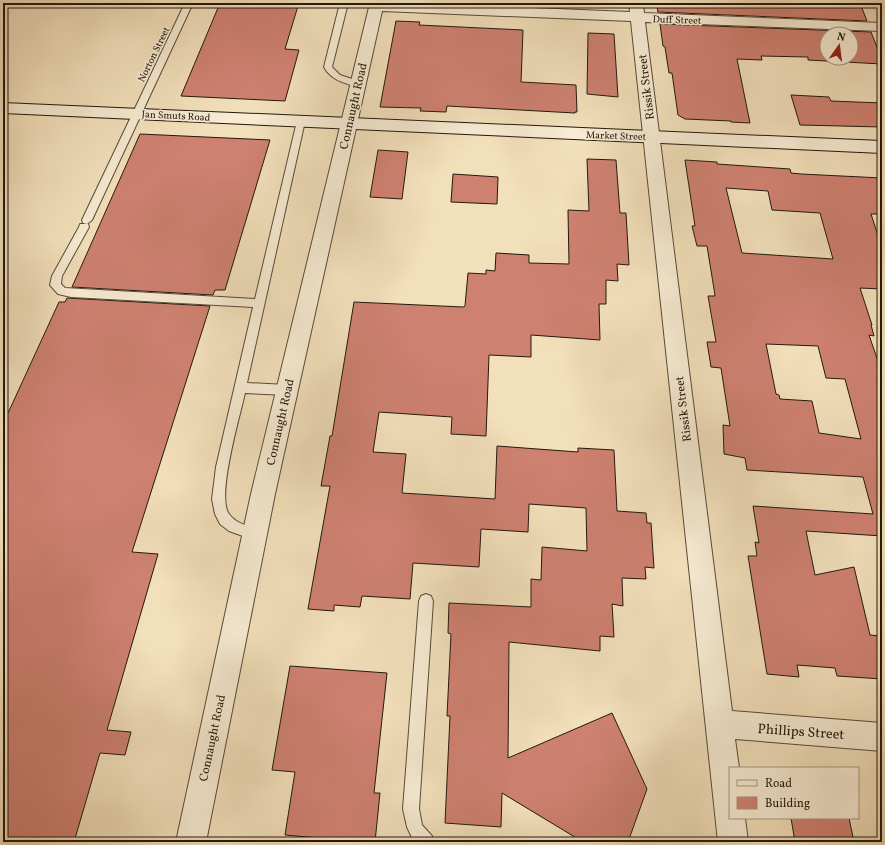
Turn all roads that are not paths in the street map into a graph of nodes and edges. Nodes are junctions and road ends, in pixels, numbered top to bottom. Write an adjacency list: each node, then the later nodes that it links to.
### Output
1 (189, 3): 8 (lane, Norton Street)
2 (344, 3): 6 (lane)
3 (376, 5): 4 (street, Duff Street); 6 (street, Connaught Road)
4 (637, 10): 5 (street, Duff Street); 11 (street, Rissik Street)
5 (882, 27)
6 (358, 84): 10 (street, Connaught Road)
7 (3, 108): 8 (street, Jan Smuts Road)
8 (136, 114): 9 (street, Jan Smuts Road); 13 (lane, Norton Street)
9 (302, 121): 10 (street, Jan Smuts Road); 13 (lane)
10 (349, 123): 11 (street, Market Street); 15 (street, Connaught Road)
11 (651, 136): 12 (street, Market Street); 18 (street, Rissik Street)
12 (882, 148)
13 (260, 303): 14 (lane)
14 (240, 388): 15 (lane); 16 (lane)
15 (287, 390): 16 (street, Connaught Road)
16 (254, 534): 22 (street, Connaught Road)
17 (426, 601): 23 (lane)
18 (719, 724): 19 (street, Phillips Street); 20 (street, Rissik Street)
19 (882, 737)
20 (729, 807)
21 (730, 819): 24 (street)
22 (191, 842)
23 (426, 842)
24 (733, 842)

